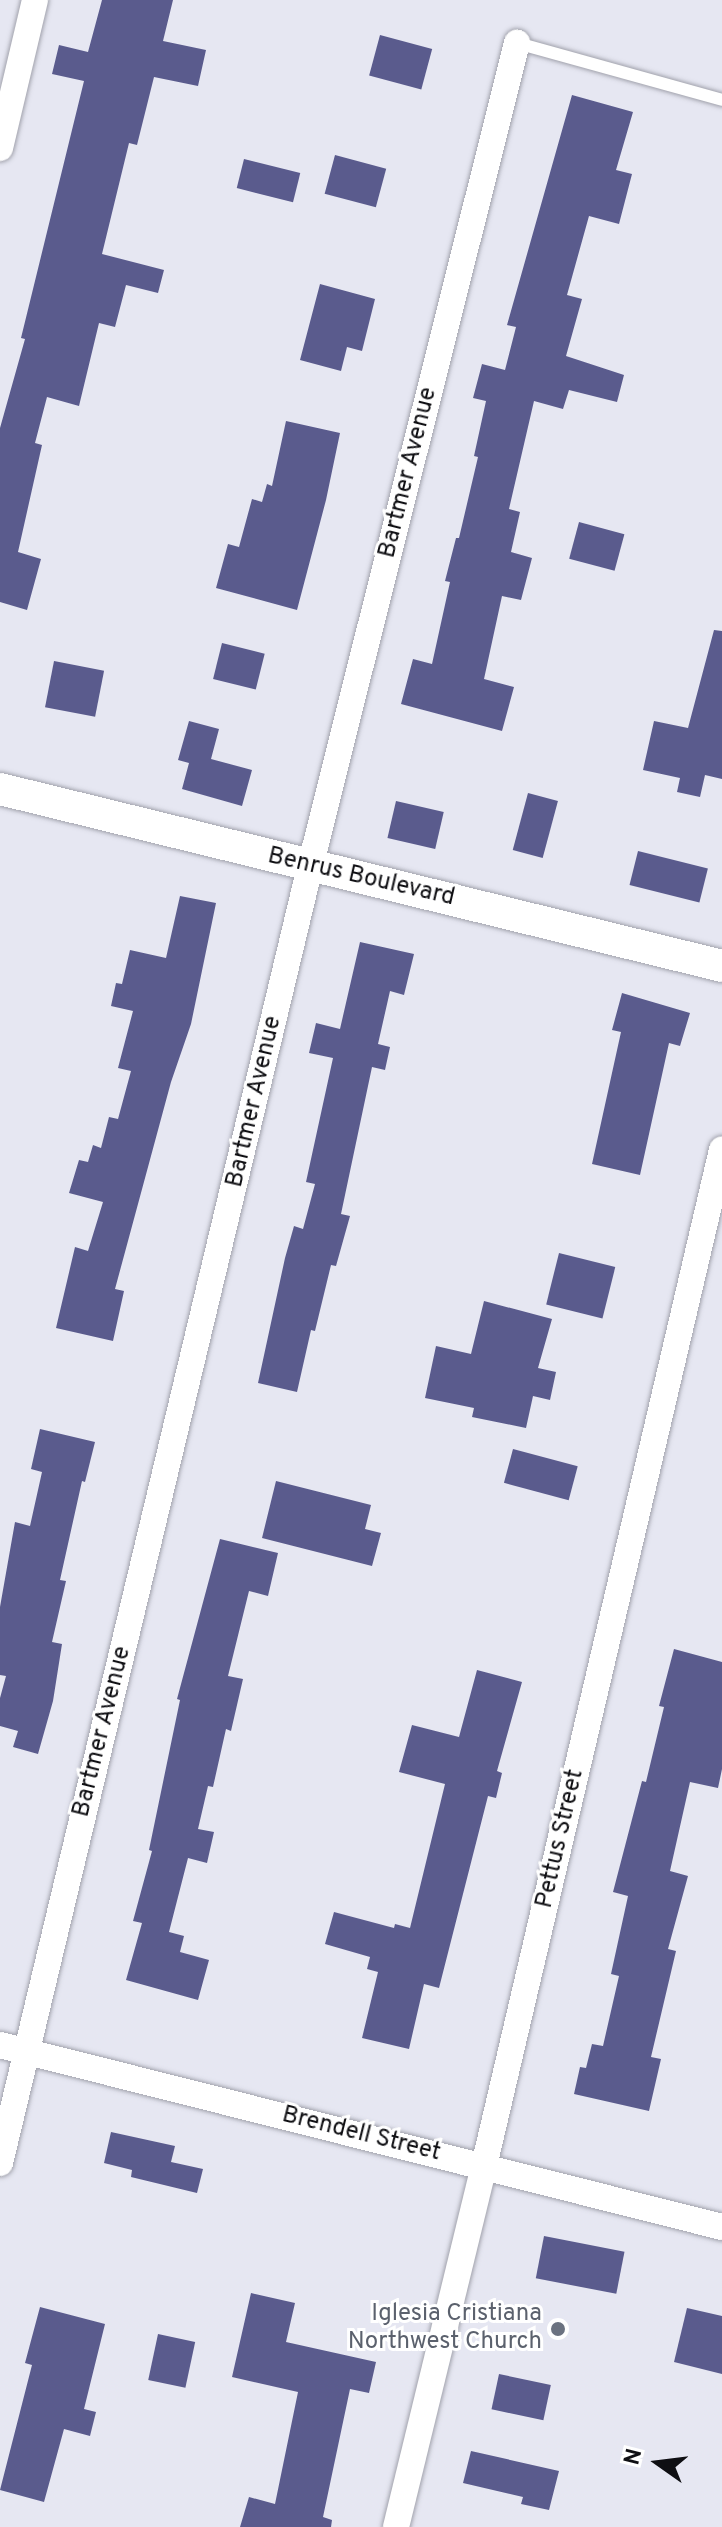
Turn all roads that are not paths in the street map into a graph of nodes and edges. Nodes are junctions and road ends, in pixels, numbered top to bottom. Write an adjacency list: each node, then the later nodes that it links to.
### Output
1 (35, 0): 4 (street)
2 (517, 43): 3 (lane); 6 (street, Bartmer Avenue)
3 (722, 100)
4 (0, 148)
5 (0, 789): 6 (street, Benrus Boulevard)
6 (310, 867): 7 (street, Benrus Boulevard); 9 (street, Bartmer Avenue)
7 (722, 966)
8 (722, 1150): 11 (street, Pettus Street)
9 (12, 2048): 10 (street, Bartmer Avenue); 11 (street, Brendell Street)
10 (0, 2163)
11 (484, 2166): 12 (street, Brendell Street); 13 (street, Pettus Street)
12 (722, 2227)
13 (396, 2527)

